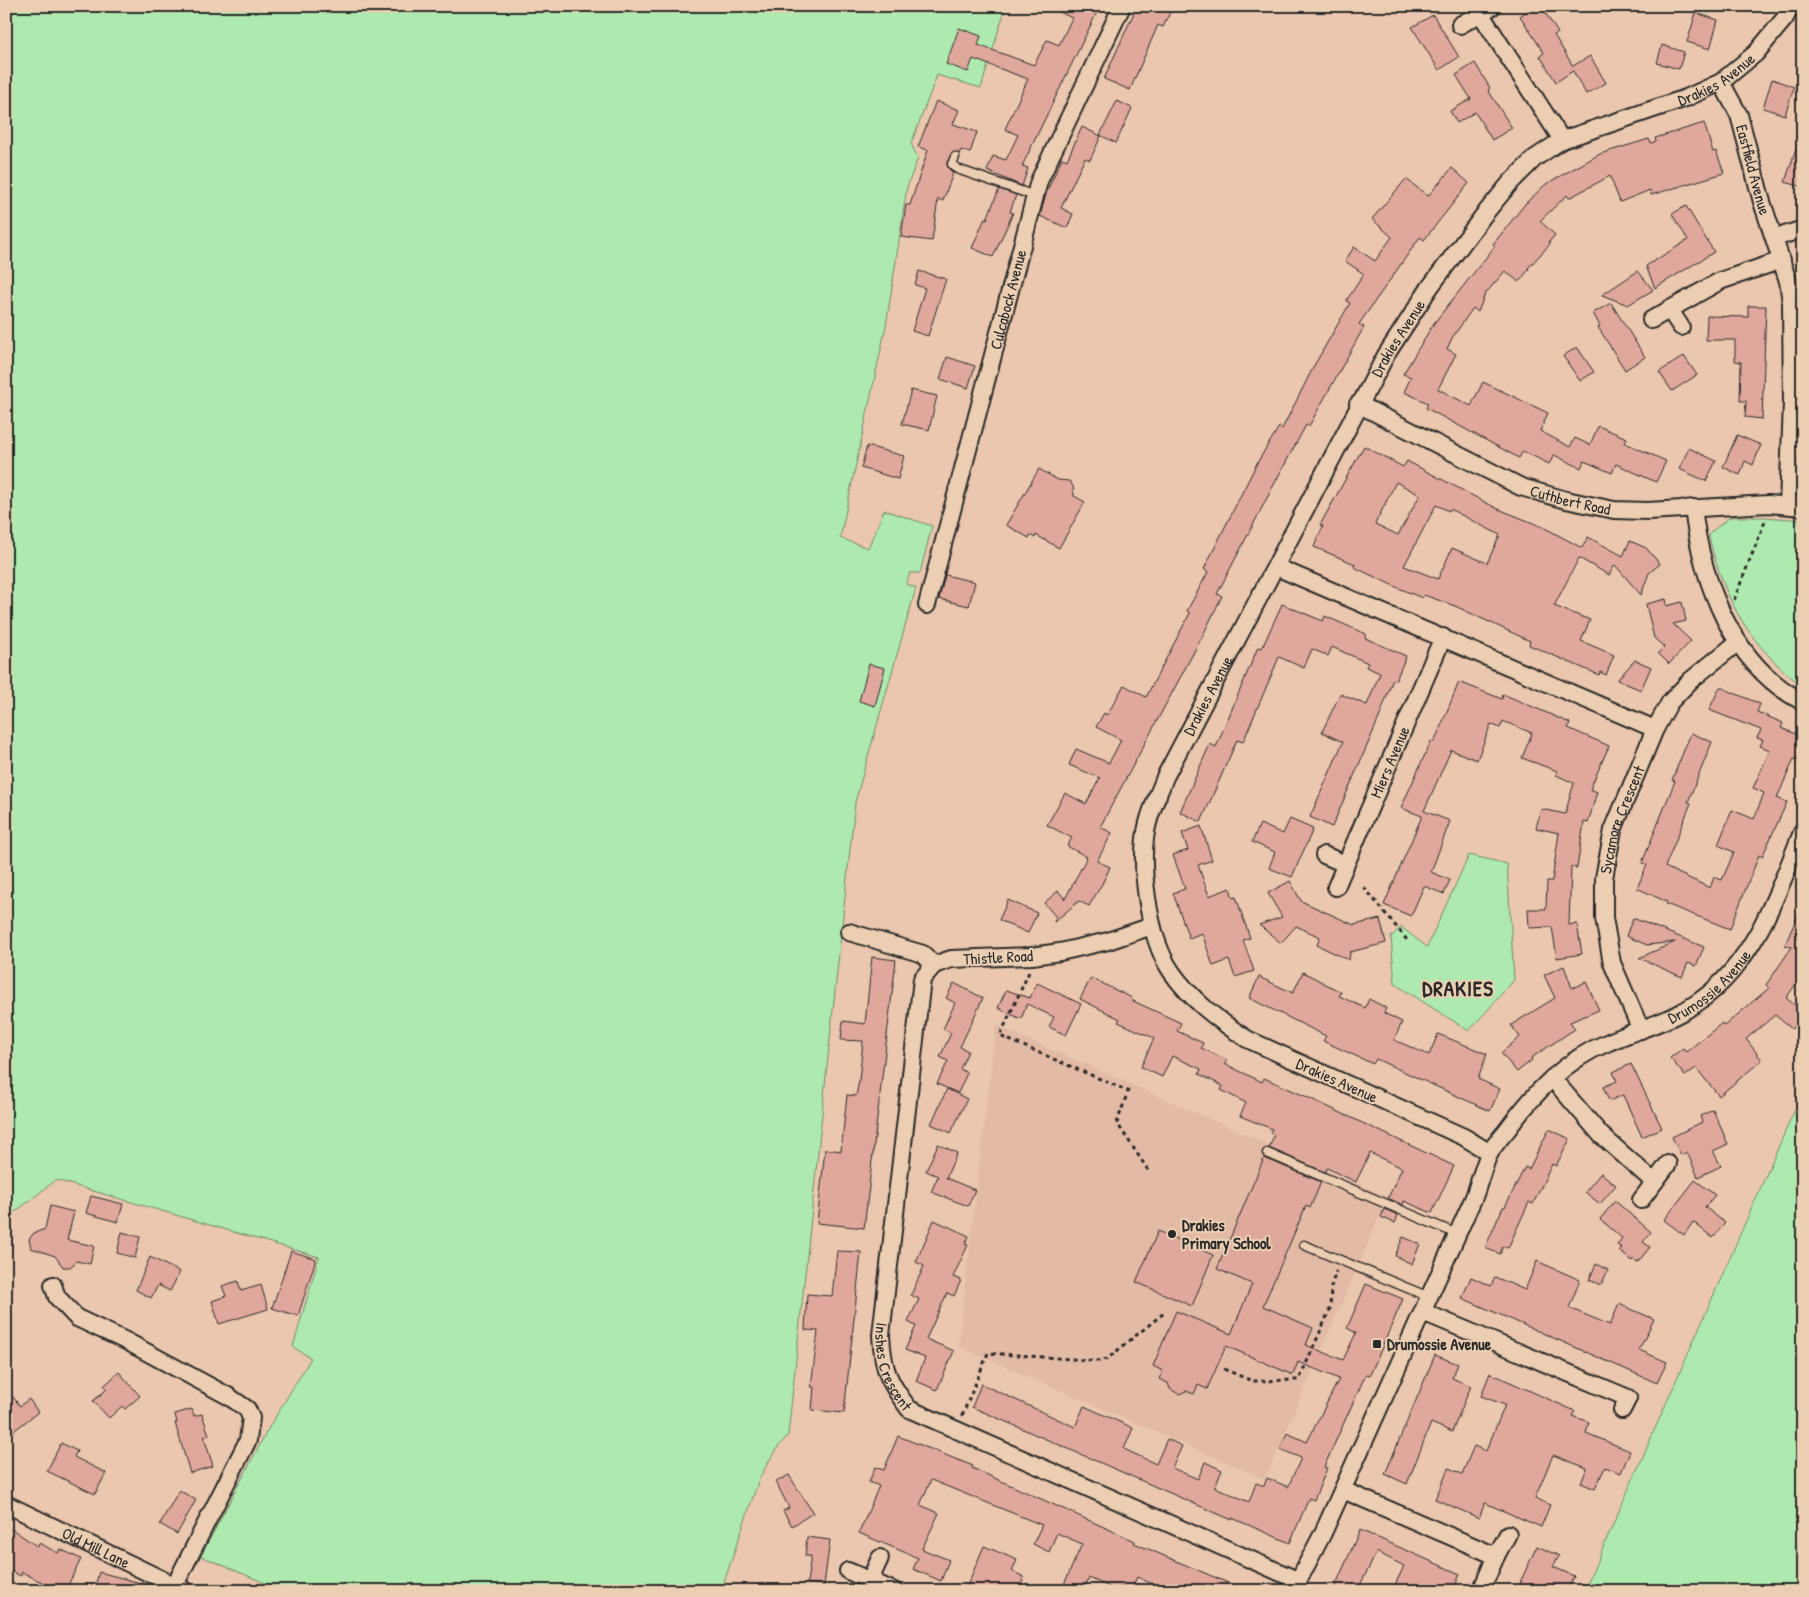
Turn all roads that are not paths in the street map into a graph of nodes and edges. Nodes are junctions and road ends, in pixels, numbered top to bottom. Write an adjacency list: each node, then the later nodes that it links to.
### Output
1 (1122, 6): 8 (street, Culcabock Avenue)
2 (1791, 6): 5 (street, Drakies Avenue)
3 (1486, 10): 4 (street); 6 (street)
4 (1460, 25)
5 (1721, 82): 6 (street, Drakies Avenue); 10 (street, Eastfield Avenue)
6 (1562, 140): 15 (street, Drakies Avenue)
7 (955, 157): 8 (lane)
8 (1035, 196): 19 (street, Culcabock Avenue)
9 (1803, 229): 10 (street)
10 (1775, 238): 11 (street, Eastfield Avenue)
11 (1782, 260): 12 (street); 16 (street, Eastfield Avenue)
12 (1669, 309): 13 (street); 14 (street)
13 (1651, 320)
14 (1681, 327)
15 (1358, 404): 17 (street, Cuthbert Road); 18 (street, Drakies Avenue)
16 (1795, 506): 17 (street, Cuthbert Road)
17 (1693, 508): 21 (street)
18 (1276, 566): 20 (street); 28 (street, Drakies Avenue)
19 (926, 604)
20 (1443, 637): 23 (street); 26 (street, Miers Avenue)
21 (1738, 642): 22 (street); 23 (street, Sycamore Crescent)
22 (1803, 702)
23 (1655, 729): 31 (street, Sycamore Crescent)
24 (1803, 830): 31 (street, Drumossie Avenue)
25 (1324, 855): 26 (street)
26 (1345, 864): 27 (street, Miers Avenue)
27 (1336, 886)
28 (1152, 926): 30 (street, Thistle Road); 34 (street, Drakies Avenue)
29 (849, 932): 30 (street)
30 (934, 965): 50 (street, Inshes Crescent)
31 (1641, 1030): 32 (street, Drumossie Avenue)
32 (1552, 1078): 34 (street, Drumossie Avenue); 36 (street)
33 (1266, 1152): 38 (lane)
34 (1490, 1152): 38 (street, Drumossie Avenue)
35 (1668, 1164): 36 (street)
36 (1654, 1182): 37 (street)
37 (1641, 1200)
38 (1457, 1234): 41 (street, Drumossie Avenue)
39 (1304, 1245): 41 (lane)
40 (53, 1285): 51 (street)
41 (1426, 1304): 42 (street); 43 (street, Drumossie Avenue)
42 (1622, 1410)
43 (1343, 1490): 46 (street); 50 (street, Drumossie Avenue)
44 (6, 1504): 51 (street, Old Mill Lane)
45 (1508, 1534): 46 (street)
46 (1496, 1556): 53 (street)
47 (880, 1558): 49 (street)
48 (848, 1571): 49 (street)
49 (870, 1580): 52 (street)
50 (1295, 1585)
51 (180, 1588)
52 (894, 1591)
53 (1480, 1591)

